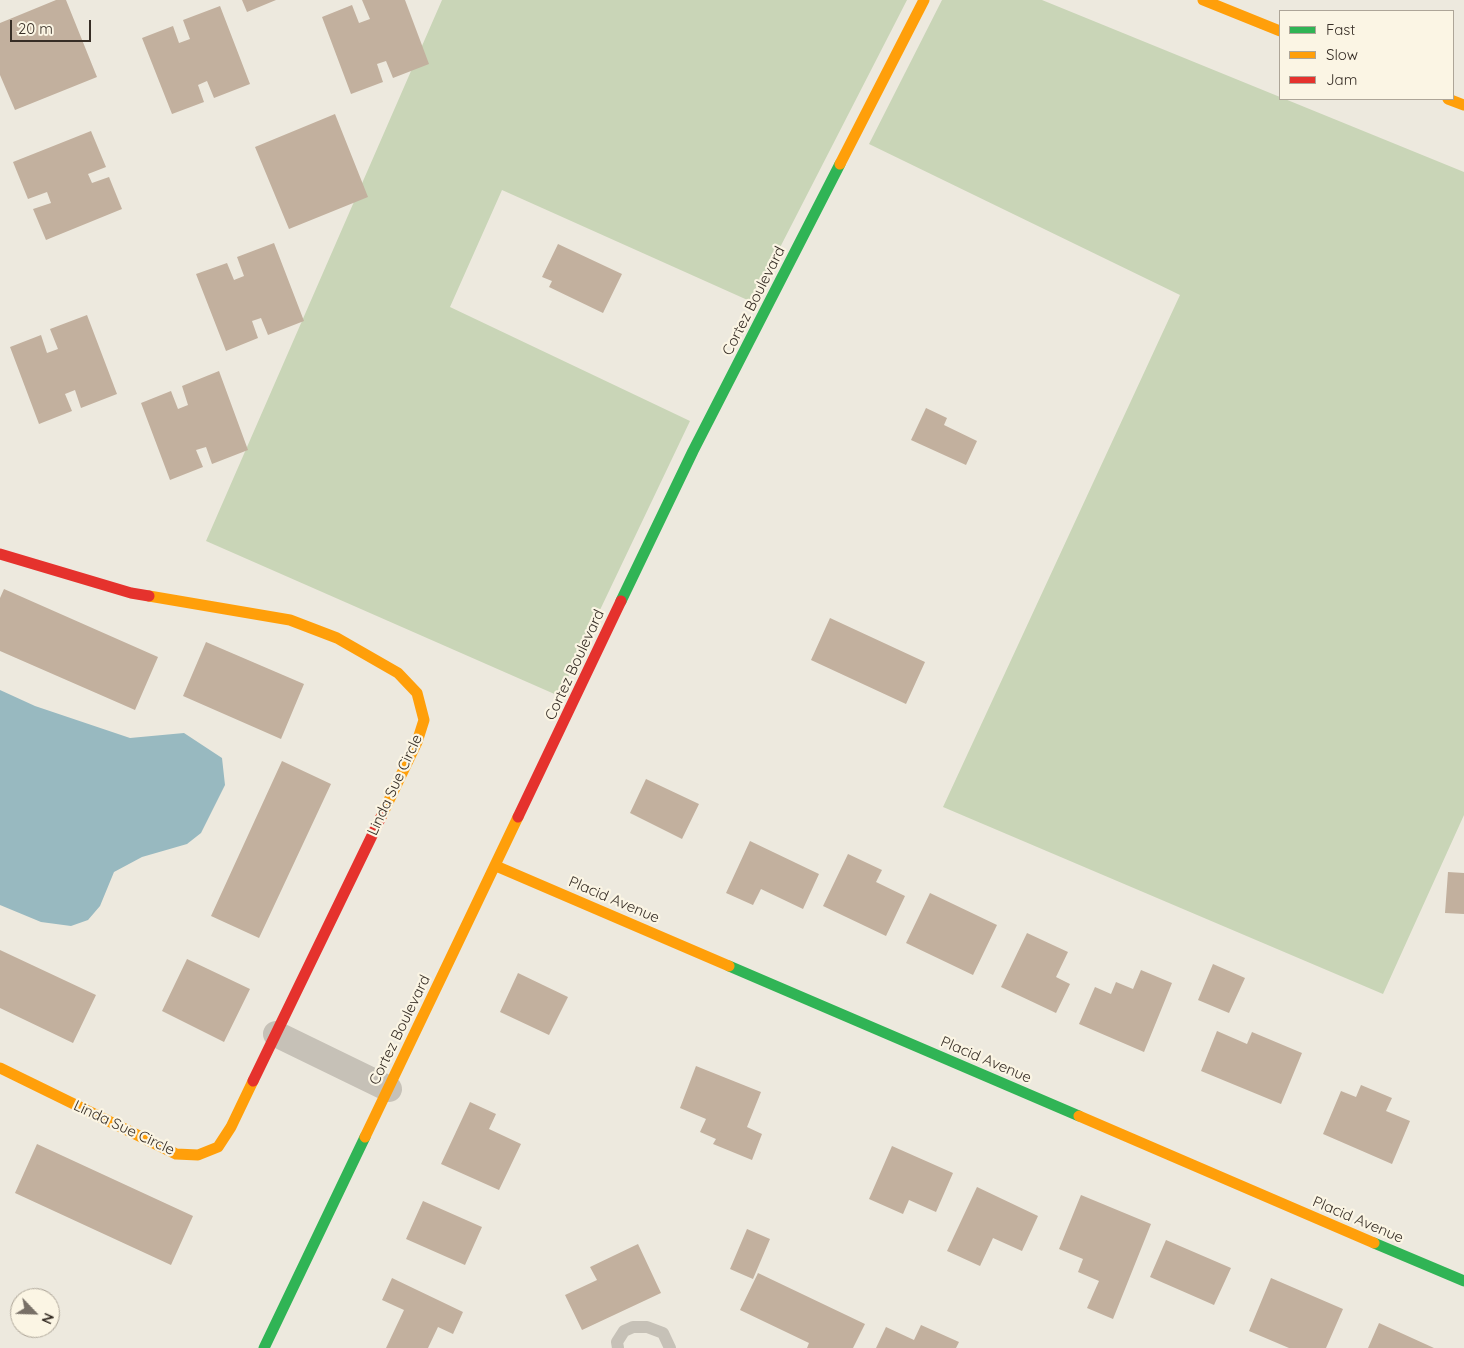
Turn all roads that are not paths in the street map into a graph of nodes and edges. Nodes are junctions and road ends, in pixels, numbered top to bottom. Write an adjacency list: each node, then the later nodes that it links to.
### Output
1 (924, 0): 7 (street, Cortez Boulevard)
2 (1203, 0): 3 (street)
3 (1279, 31)
4 (1451, 100): 5 (street)
5 (1464, 105)
6 (0, 554): 8 (street, Linda Sue Circle)
7 (496, 866): 10 (street, Cortez Boulevard); 11 (street, Placid Avenue)
8 (276, 1034): 9 (street, Linda Sue Circle); 10 (street)
9 (0, 1068)
10 (389, 1088): 12 (street, Cortez Boulevard)
11 (1464, 1282)
12 (264, 1348)
13 (618, 1348): 14 (lane)
14 (670, 1348)

